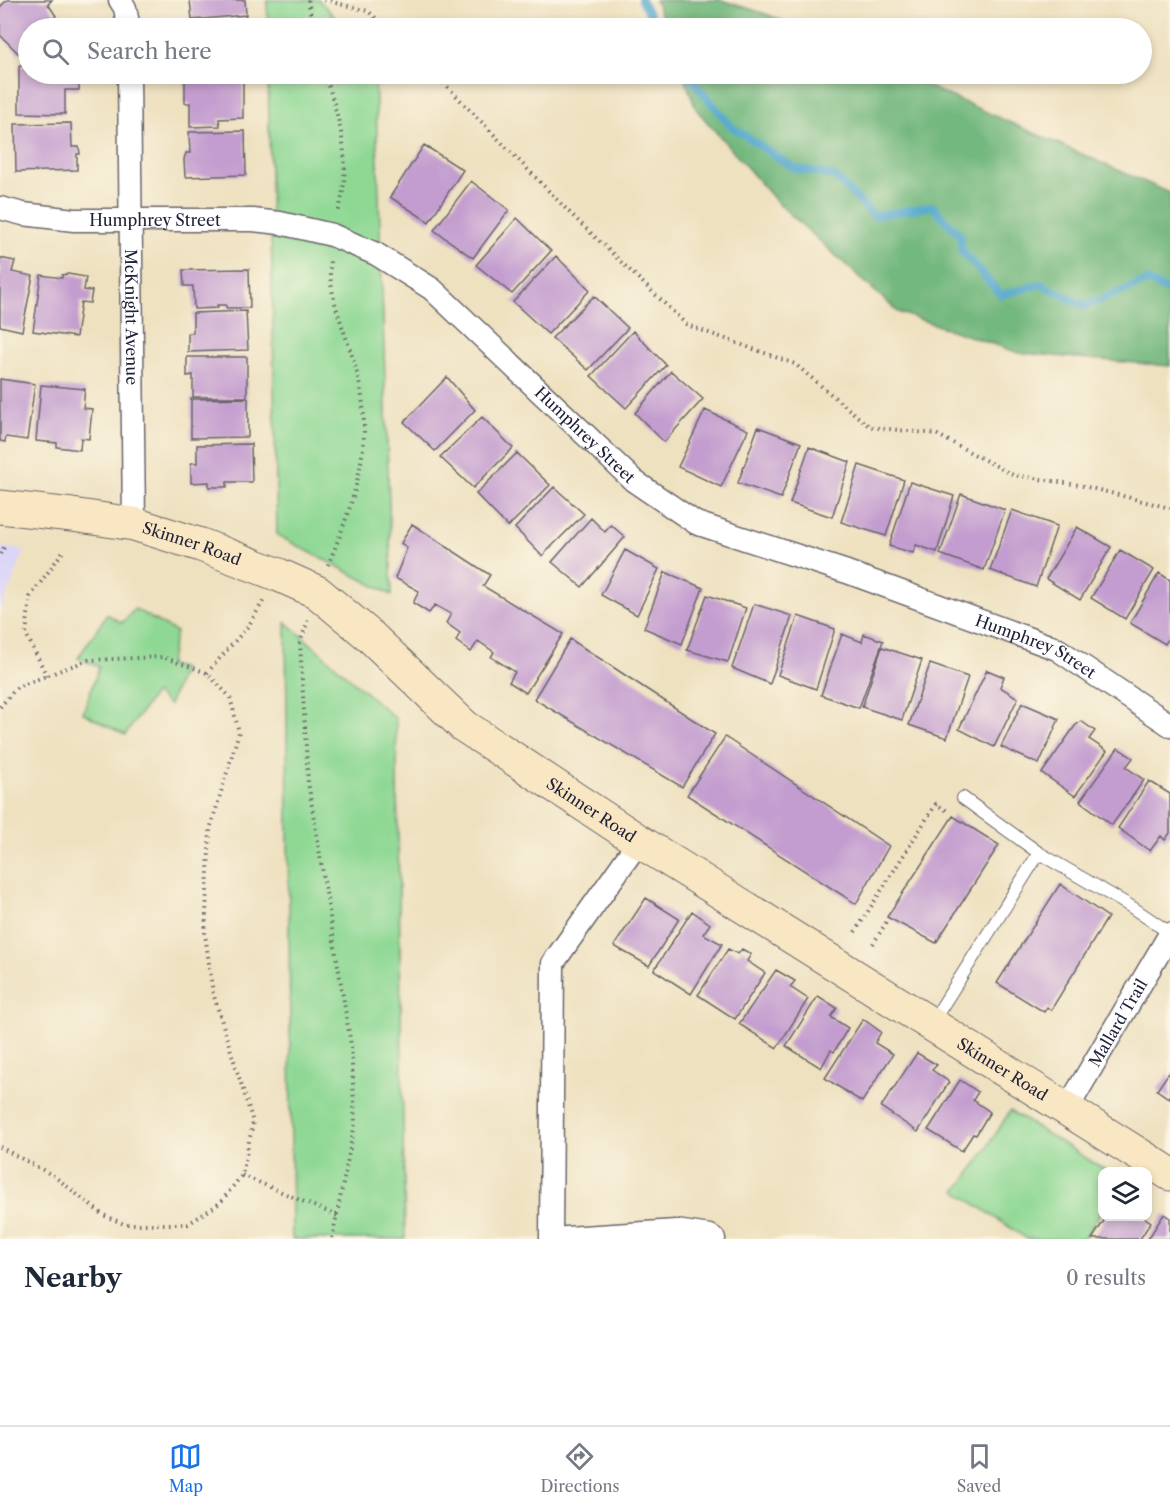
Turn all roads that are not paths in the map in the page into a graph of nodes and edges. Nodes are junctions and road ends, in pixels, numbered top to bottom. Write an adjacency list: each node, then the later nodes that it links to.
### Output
1 (120, 0): 2 (street)
2 (127, 18)
3 (129, 84): 5 (street, McKnight Avenue)
4 (0, 208): 5 (street, Humphrey Street)
5 (132, 219): 7 (street, McKnight Avenue); 8 (street, Humphrey Street)
6 (0, 507): 7 (street, Skinner Road)
7 (134, 524): 10 (street, Skinner Road)
8 (1170, 725)
9 (963, 798): 11 (lane)
10 (639, 841): 13 (street, Skinner Road); 16 (street)
11 (1039, 853): 12 (lane); 13 (lane)
12 (1170, 933): 14 (street, Mallard Trail)
13 (930, 1025): 14 (street, Skinner Road)
14 (1067, 1109): 15 (street, Skinner Road)
15 (1170, 1174)
16 (714, 1239)

